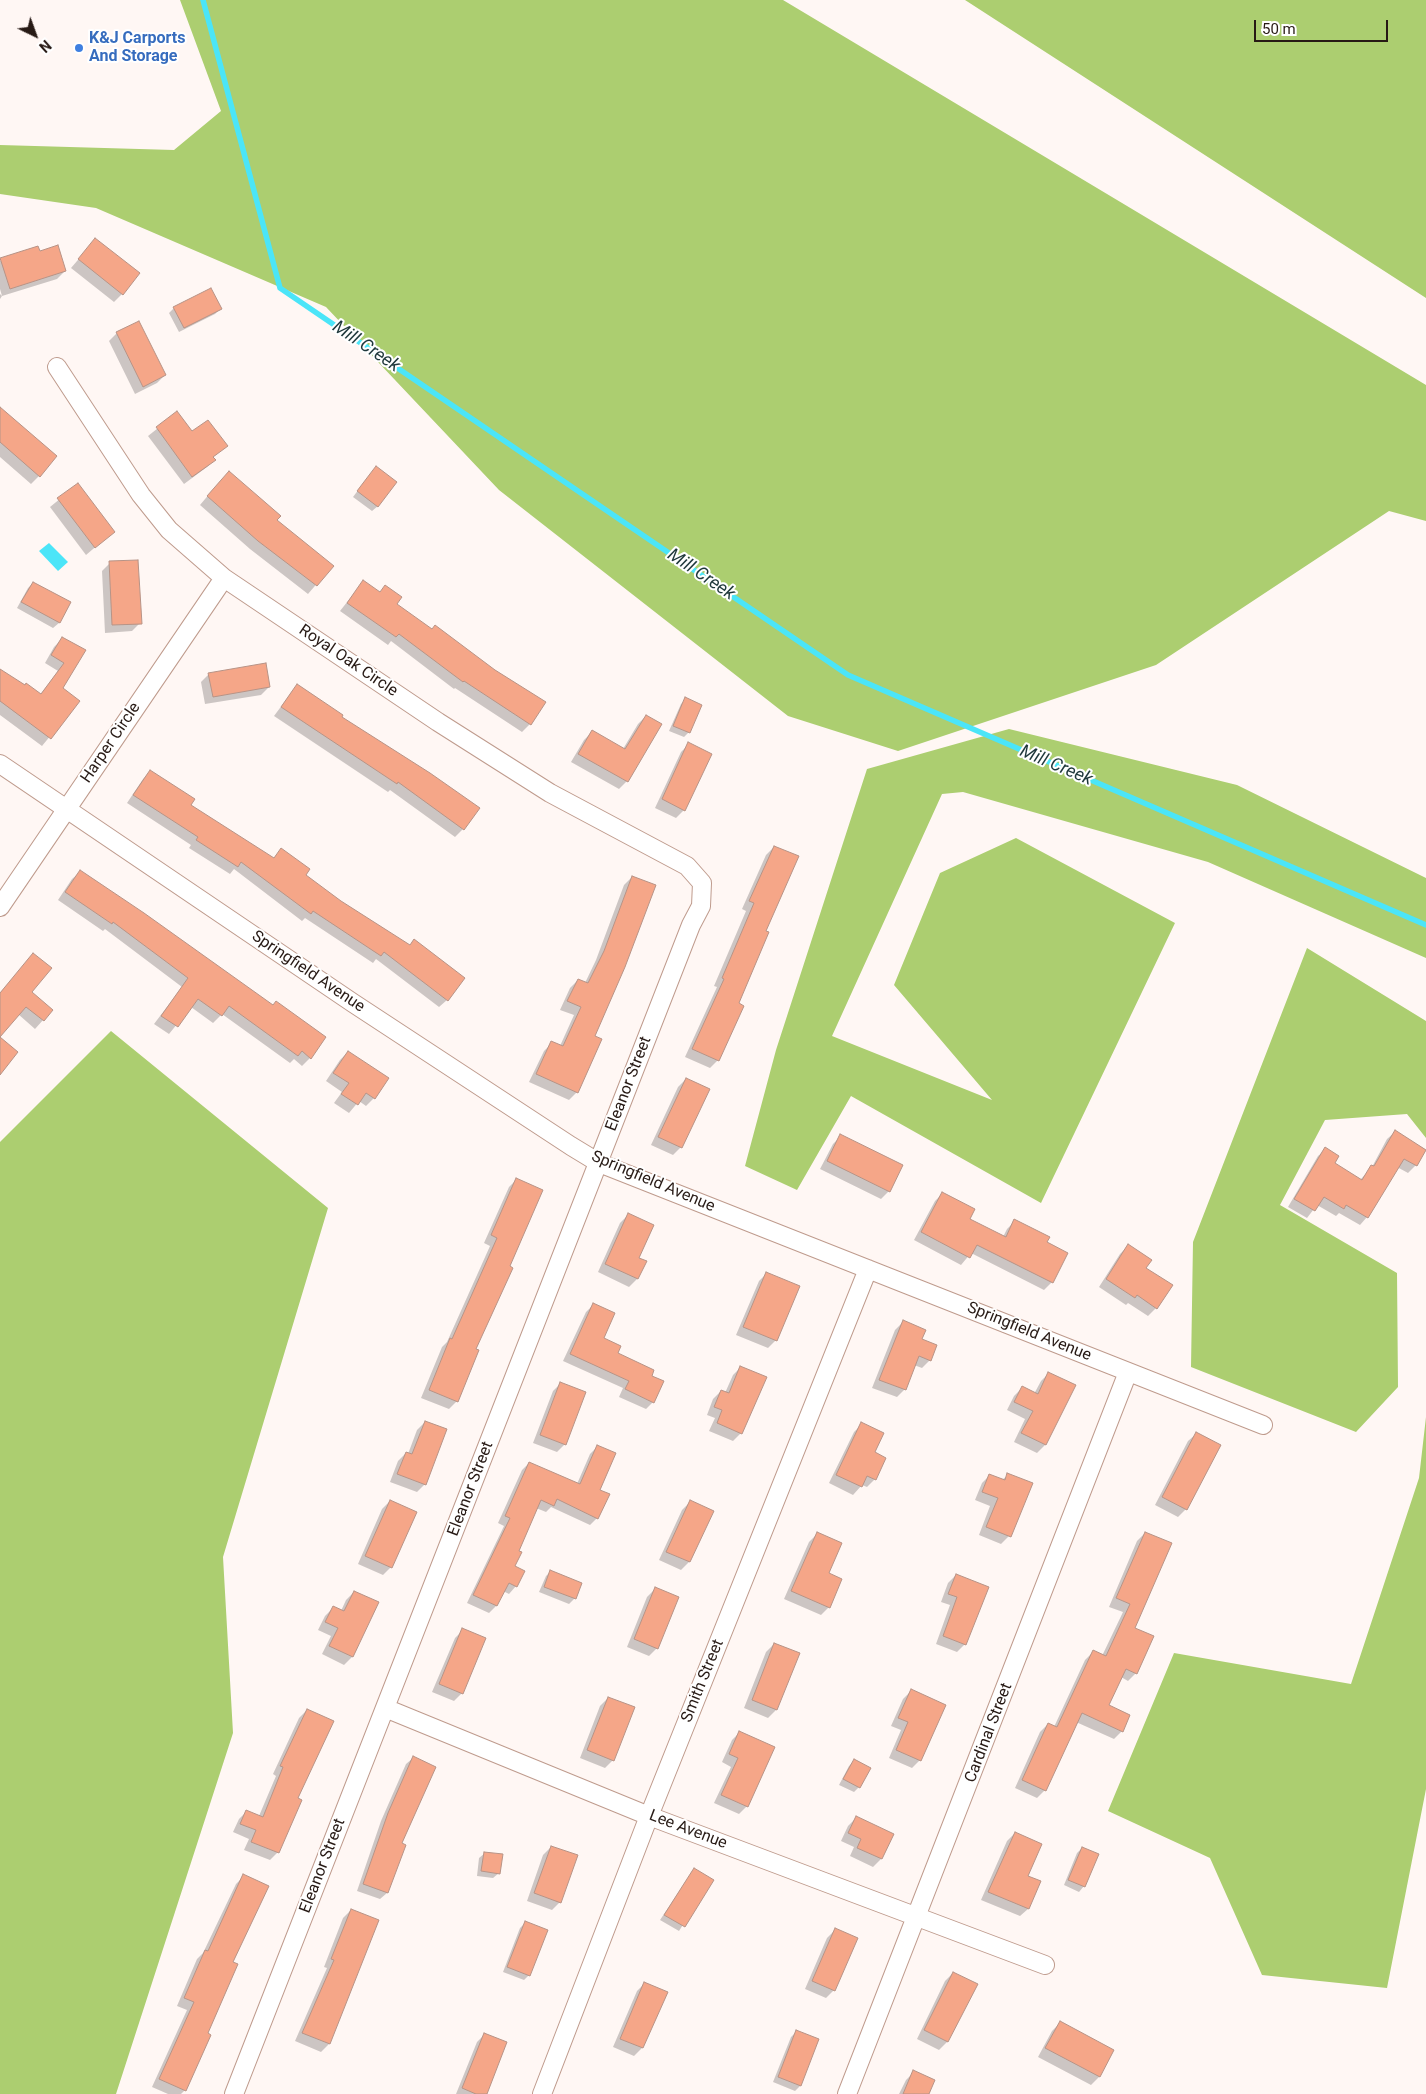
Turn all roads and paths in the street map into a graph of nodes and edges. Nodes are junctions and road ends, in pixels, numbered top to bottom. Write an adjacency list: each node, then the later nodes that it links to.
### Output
1 (57, 367): 2 (street, Royal Oak Circle)
2 (224, 578): 4 (street, Harper Circle); 5 (street, Royal Oak Circle)
3 (0, 764): 4 (street, Springfield Avenue)
4 (66, 810): 6 (street, Harper Circle); 7 (street, Springfield Avenue)
5 (702, 883): 7 (street, Eleanor Street)
6 (0, 908)
7 (599, 1162): 8 (street, Springfield Avenue); 11 (street, Eleanor Street)
8 (868, 1269): 9 (street, Springfield Avenue); 12 (street, Smith Street)
9 (1128, 1372): 10 (street, Springfield Avenue); 13 (street, Cardinal Street)
10 (1263, 1425)
11 (385, 1708): 12 (street, Lee Avenue); 15 (street, Eleanor Street)
12 (649, 1816): 13 (street, Lee Avenue); 16 (street, Smith Street)
13 (917, 1917): 14 (street, Lee Avenue); 17 (street, Cardinal Street)
14 (1045, 1965)
15 (234, 2094)
16 (542, 2094)
17 (847, 2094)

